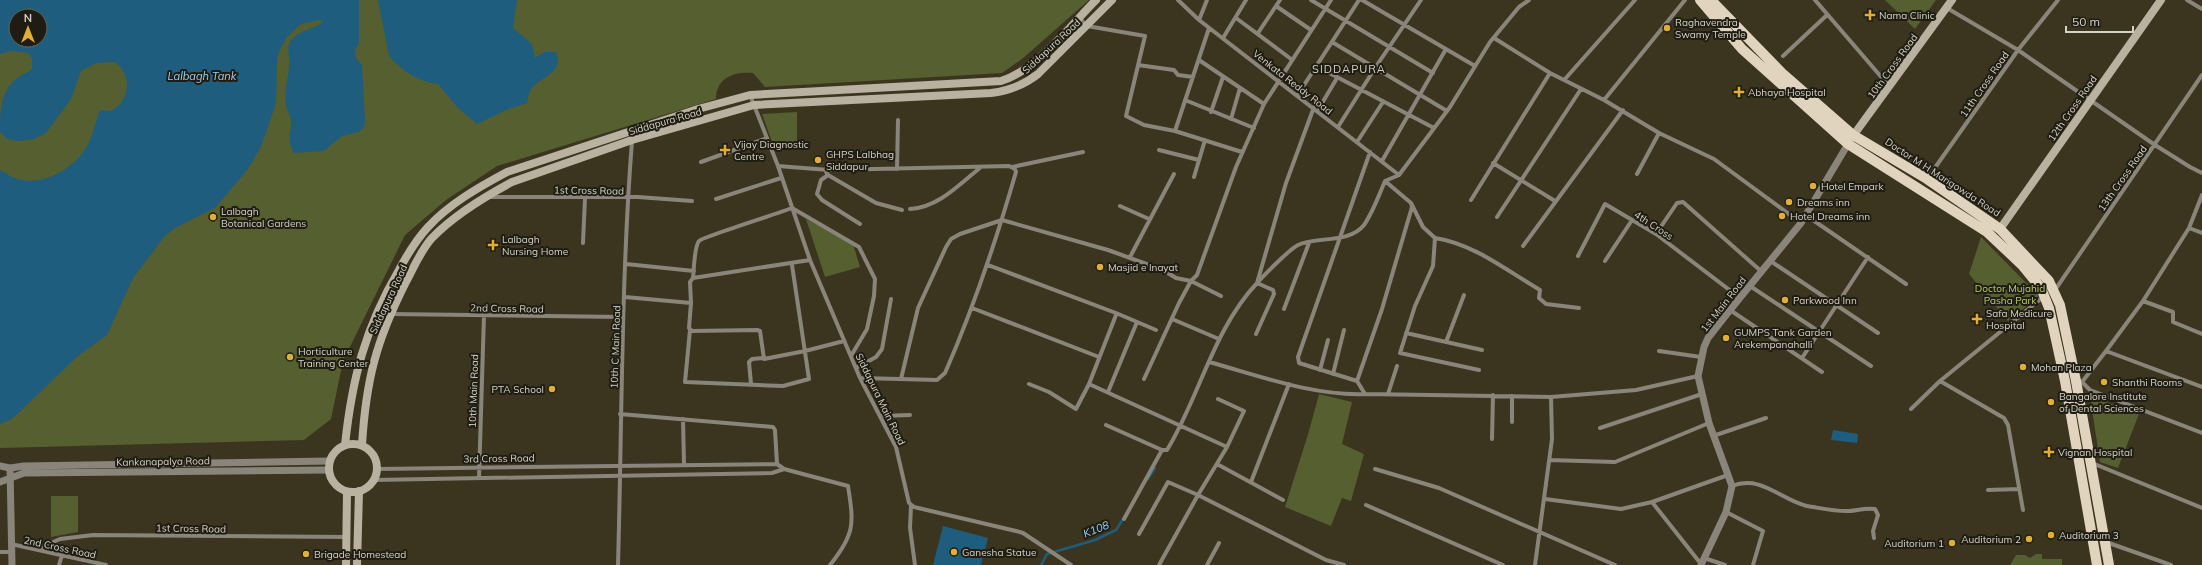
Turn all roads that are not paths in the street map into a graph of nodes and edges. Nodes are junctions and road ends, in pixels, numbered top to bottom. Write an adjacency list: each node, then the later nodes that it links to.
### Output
1 (1096, 0): 27 (main road, Siddapura Road)
2 (1112, 0): 32 (main road, Siddapura Road)
3 (1178, 0): 29 (street, Venkata Reddy Road)
4 (1207, 0): 29 (street)
5 (1246, 0): 28 (street)
6 (1280, 0): 22 (street)
7 (1311, 0): 23 (street)
8 (1331, 0): 23 (street)
9 (1359, 0): 30 (street)
10 (1362, 0): 31 (street)
11 (1421, 0): 31 (street)
12 (1529, 0): 37 (street)
13 (1635, 0): 55 (street)
14 (1685, 0): 65 (street)
15 (1700, 0): 88 (main road)
16 (1711, 0): 83 (main road, Doctor M H Marigowda Road)
17 (1815, 0): 26 (street)
18 (1952, 0): 24 (main road, 10th Cross Road)
19 (2058, 0): 41 (street, 11th Cross Road)
20 (2161, 0): 66 (main road, 12th Cross Road)
21 (2187, 0): 25 (street)
22 (1276, 6): 34 (street); 35 (street)
23 (1326, 8): 30 (street); 34 (street)
24 (1947, 8): 41 (street); 57 (main road, 10th Cross Road)
25 (2202, 9)
26 (1827, 14): 42 (street); 57 (street)
27 (1078, 18): 32 (street); 61 (main road, Siddapura Road)
28 (1236, 18): 35 (street); 36 (street)
29 (1199, 20): 33 (street, Venkata Reddy Road)
30 (1345, 21): 38 (street); 39 (street)
31 (1404, 25): 39 (street); 40 (street)
32 (1087, 26): 45 (street); 69 (main road, Siddapura Road)
33 (1210, 28): 36 (street, Venkata Reddy Road); 44 (street)
34 (1311, 30): 43 (street)
35 (1258, 33): 43 (street)
36 (1223, 38): 56 (street, Venkata Reddy Road)
37 (1494, 38): 47 (street); 50 (street)
38 (1332, 42): 46 (street); 48 (street)
39 (1389, 48): 48 (street); 49 (street)
40 (1446, 49): 47 (street); 49 (street)
41 (2018, 50): 66 (street); 110 (street, 11th Cross Road)
42 (1783, 56)
43 (1291, 59): 56 (street)
44 (1199, 60): 52 (street); 53 (street)
45 (1138, 65): 52 (street); 81 (street)
46 (1316, 66): 54 (street); 63 (street)
47 (1475, 66): 72 (street)
48 (1374, 68): 60 (street); 62 (street)
49 (1433, 73): 62 (street)
50 (1550, 73): 55 (street); 97 (street)
51 (2202, 75): 89 (street, 13th Cross Road)
52 (1193, 77): 64 (street)
53 (1223, 77): 58 (street); 73 (street)
54 (1337, 78): 60 (street); 70 (street)
55 (1565, 79): 59 (street)
56 (1278, 80): 63 (street, Venkata Reddy Road); 68 (street)
57 (1889, 87): 83 (main road, 10th Cross Road)
58 (1240, 88): 68 (street); 75 (street)
59 (1581, 89): 65 (street); 111 (street)
60 (1360, 91): 67 (street); 77 (street)
61 (750, 95): 69 (street, Siddapura Main Road); 80 (main road, Siddapura Road)
62 (1419, 95): 72 (street); 74 (street)
63 (1297, 96): 70 (street, Venkata Reddy Road)
64 (1185, 100): 73 (street); 81 (street)
65 (1604, 100): 71 (street)
66 (2089, 101): 89 (street); 134 (main road, 12th Cross Road)
67 (1382, 102): 74 (street); 87 (street)
68 (1264, 104): 78 (street)
69 (754, 105): 84 (street, Siddapura Main Road); 85 (main road, Siddapura Road)
70 (1316, 109): 77 (street, Venkata Reddy Road); 155 (street)
71 (1623, 110): 82 (street); 120 (street)
72 (1447, 111): 79 (street)
73 (1211, 112): 75 (street)
74 (1407, 114): 79 (street); 95 (street)
75 (1231, 119): 78 (street)
76 (898, 120): 101 (street)
77 (1338, 127): 87 (street, Venkata Reddy Road)
78 (1254, 128): 92 (street)
79 (1434, 128): 107 (street)
80 (633, 130): 85 (street, 10th C Main Road); 241 (main road, Siddapura Road)
81 (1175, 131): 86 (street)
82 (1659, 133): 105 (street); 131 (street)
83 (1853, 135): 88 (main road, 10th Cross Road); 110 (main road, Doctor M H Marigowda Road)
84 (767, 138): 96 (street); 98 (street, Siddapura Main Road)
85 (632, 140): 114 (main road, Siddapura Road); 116 (street, 10th C Main Road)
86 (1205, 140): 92 (street); 94 (street)
87 (1357, 142): 93 (street, Venkata Reddy Road)
88 (1848, 144): 126 (street, 1st Main Road); 161 (main road)
89 (2155, 145): 103 (street); 158 (street, 13th Cross Road)
90 (1158, 150): 94 (street)
91 (1083, 152): 100 (street)
92 (1242, 152): 154 (street)
93 (1370, 152): 95 (street, Venkata Reddy Road); 138 (street)
94 (1199, 160): 108 (street)
95 (1382, 161): 107 (street, Venkata Reddy Road)
96 (702, 162)
97 (1492, 164): 111 (street); 118 (street)
98 (778, 166): 102 (street); 109 (street, Siddapura Main Road)
99 (982, 167): 100 (street); 101 (street); 124 (street)
100 (1012, 167): 129 (street)
101 (897, 169): 102 (street)
102 (825, 170): 106 (street)
103 (2202, 173)
104 (1174, 174): 128 (street)
105 (1637, 174)
106 (828, 175): 125 (street); 132 (street)
107 (1399, 175): 112 (street)
108 (1194, 177)
109 (781, 178): 117 (street); 123 (street, Siddapura Main Road)
110 (1927, 179): 134 (main road, Doctor M H Marigowda Road)
111 (1520, 180): 120 (street); 127 (street)
112 (1385, 181): 121 (street); 138 (street)
113 (2202, 195): 133 (street)
114 (487, 196): 115 (street, 1st Cross Road); 172 (main road, Siddapura Road)
115 (585, 198): 116 (street, 1st Cross Road); 139 (street)
116 (627, 198): 119 (street, 1st Cross Road); 148 (street, 10th C Main Road)
117 (716, 199)
118 (1471, 200)
119 (692, 201)
120 (1555, 201): 141 (street)
121 (1411, 203): 137 (street); 211 (street)
122 (1120, 206): 128 (street)
123 (792, 208): 145 (street, Siddapura Main Road); 151 (street); 194 (street)
124 (910, 209)
125 (902, 210)
126 (1807, 216): 131 (street, 1st Main Road); 144 (street)
127 (1497, 217)
128 (1149, 219): 143 (street)
129 (1002, 220): 143 (street); 150 (street); 209 (street)
130 (1632, 220): 136 (street, 4th Cross); 142 (street, 4th Cross); 146 (street)
131 (1802, 223): 147 (street, 1st Main Road)
132 (860, 224)
133 (2189, 228): 135 (street); 165 (street)
134 (2000, 229): 158 (main road, Doctor M H Marigowda Road)
135 (2202, 233)
136 (1656, 234): 152 (street); 163 (street, 4th Cross)
137 (1435, 238): 169 (street); 182 (street)
138 (1338, 239): 140 (street); 203 (street)
139 (583, 243)
140 (1309, 243): 155 (street); 170 (street)
141 (1523, 246)
142 (1578, 256)
143 (1130, 257): 154 (street)
144 (1868, 258): 156 (street); 167 (street)
145 (810, 260): 149 (street); 188 (street, Siddapura Main Road)
146 (1605, 262)
147 (1772, 262): 152 (street, 1st Main Road); 167 (street)
148 (626, 264): 151 (street); 162 (street, 10th C Main Road)
149 (792, 265): 153 (street); 191 (street)
150 (988, 265): 168 (street); 179 (street)
151 (694, 271): 153 (street)
152 (1762, 272): 157 (street, 1st Main Road)
153 (693, 278): 166 (street)
154 (1191, 281): 160 (street); 176 (street)
155 (1257, 283): 184 (street); 186 (street)
156 (1906, 284)
157 (1750, 286): 163 (street, 1st Main Road); 181 (street)
158 (2055, 290): 213 (main road, Doctor M H Marigowda Road)
159 (1464, 294): 189 (street)
160 (1221, 296)
161 (2045, 296): 212 (street); 308 (main road)
162 (625, 297): 166 (street); 175 (street, 10th C Main Road)
163 (1740, 298): 171 (street, 1st Main Road)
164 (891, 299): 202 (street)
165 (2143, 301): 185 (street); 193 (street)
166 (691, 303): 178 (street)
167 (1838, 306): 181 (street); 183 (street)
168 (972, 308): 195 (street); 209 (street)
169 (1579, 308)
170 (1284, 309)
171 (1730, 310): 196 (street, 1st Main Road); 198 (street)
172 (390, 314): 173 (street, 2nd Cross Road); 242 (main road, Siddapura Road)
173 (484, 315): 175 (street, 2nd Cross Road); 253 (street, 10th Main Road)
174 (1116, 315): 195 (street)
175 (623, 317): 228 (street, 10th C Main Road)
176 (1172, 319): 186 (street); 210 (street)
177 (1137, 322): 219 (street)
178 (690, 330): 197 (street); 214 (street)
179 (1156, 330)
180 (1344, 330): 206 (street)
181 (1819, 332): 198 (street); 201 (street)
182 (1406, 333): 189 (street); 204 (street)
183 (1878, 333)
184 (1256, 334)
185 (2202, 334)
186 (1219, 339): 199 (street)
187 (1328, 340): 203 (street)
188 (844, 341): 191 (street); 194 (street, Siddapura Main Road)
189 (1446, 342): 190 (street)
190 (1482, 350)
191 (805, 351): 197 (street); 214 (street)
192 (1659, 351): 196 (street)
193 (2106, 351): 213 (street); 218 (street)
194 (851, 356): 202 (street, Siddapura Main Road)
195 (1100, 357): 216 (street)
196 (1701, 357): 207 (street, 1st Main Road)
197 (763, 358): 214 (street)
198 (1802, 358): 205 (street)
199 (1209, 362): 217 (street); 236 (street)
200 (1397, 366): 221 (street)
201 (1870, 366)
202 (856, 368): 208 (street, Siddapura Main Road)
203 (1320, 370): 206 (street)
204 (1479, 370)
205 (1822, 372)
206 (1333, 374): 211 (street)
207 (1698, 376): 222 (street, 1st Main Road); 225 (street)
208 (860, 378): 209 (street); 230 (street, Siddapura Main Road)
209 (901, 379)
210 (1144, 379)
211 (1357, 381): 220 (street)
212 (1940, 381): 227 (street); 266 (street)
213 (2079, 382): 238 (street); 246 (main road, Doctor M H Marigowda Road)
214 (751, 384)
215 (1028, 384): 216 (street)
216 (1089, 384): 219 (street)
217 (1289, 384): 220 (street); 264 (street)
218 (2202, 387)
219 (1108, 392): 236 (street)
220 (1365, 394): 221 (street)
221 (1388, 394): 223 (street)
222 (1702, 394): 234 (street, 1st Main Road); 237 (street)
223 (1493, 395): 224 (street); 240 (street)
224 (1512, 396): 225 (street); 233 (street)
225 (1551, 397): 245 (street)
226 (1218, 399): 243 (street)
227 (1911, 409)
228 (620, 414): 232 (street); 247 (street, 10th C Main Road)
229 (910, 415): 230 (street)
230 (880, 416): 274 (street, Siddapura Main Road)
231 (1766, 418): 239 (street)
232 (683, 419): 248 (street); 249 (street)
233 (1512, 422)
234 (1708, 423): 239 (street, 1st Main Road); 245 (street)
235 (1106, 425): 244 (street)
236 (1182, 426): 243 (street); 244 (street)
237 (1600, 428)
238 (2202, 433)
239 (1713, 436): 259 (street, 1st Main Road)
240 (1492, 439)
241 (346, 445): 242 (main road); 252 (main road)
242 (362, 445): 255 (main road)
243 (1227, 447): 250 (street)
244 (1162, 450): 279 (street)
245 (1549, 460): 271 (street)
246 (2090, 462): 276 (street); 284 (main road, Doctor M H Marigowda Road)
247 (620, 464): 248 (street, 3rd Cross Road); 253 (street, 3rd Cross Road); 258 (street, 10th C Main Road)
248 (684, 464): 249 (street, 3rd Cross Road)
249 (777, 464): 256 (street)
250 (1217, 464): 264 (street); 270 (street)
251 (0, 466): 254 (street, Kankanapalya Road)
252 (329, 466): 254 (street, Kankanapalya Road); 261 (street, Kankanapalya Road); 268 (main road)
253 (479, 467): 255 (street, 3rd Cross Road); 260 (street, 10th Main Road)
254 (10, 468): 261 (street)
255 (377, 469): 262 (main road)
256 (784, 469): 258 (street); 297 (street)
257 (1375, 469): 280 (street)
258 (620, 475): 260 (street); 296 (street, 10th C Main Road)
259 (1729, 475): 265 (street, 1st Main Road); 273 (street)
260 (479, 478): 262 (street)
261 (10, 479): 263 (street, Kankanapalya Road); 286 (street)
262 (374, 480): 269 (main road)
263 (0, 482)
264 (1251, 482): 272 (street)
265 (1732, 486): 278 (street, 1st Main Road); 283 (street)
266 (2019, 488): 267 (street); 277 (street)
267 (1988, 490)
268 (348, 492): 269 (main road); 282 (main road)
269 (358, 492): 295 (main road)
270 (1198, 495): 281 (street); 300 (street); 302 (street)
271 (1545, 499): 273 (street); 280 (street)
272 (1283, 500)
273 (1652, 502): 290 (street)
274 (911, 506): 298 (street, Siddapura Main Road); 299 (street)
275 (1366, 506): 303 (street)
276 (2202, 508)
277 (2023, 510)
278 (1726, 512): 290 (street, 1st Main Road); 307 (street)
279 (1124, 520)
280 (1540, 532): 304 (street); 305 (street)
281 (1139, 534)
282 (347, 537): 287 (street, 1st Cross Road); 294 (main road)
283 (1874, 538)
284 (2105, 542): 309 (main road, Doctor M H Marigowda Road); 310 (street)
285 (1219, 543): 301 (street)
286 (11, 548): 287 (street, 2nd Cross Road); 288 (street); 291 (street)
287 (37, 549): 289 (street, 2nd Cross Road)
288 (0, 552)
289 (62, 555): 292 (street); 293 (street, 2nd Cross Road)
290 (1702, 562): 306 (street)
291 (12, 565)
292 (59, 565)
293 (106, 565)
294 (346, 565)
295 (357, 565)
296 (618, 565)
297 (830, 565)
298 (915, 565)
299 (1071, 565)
300 (1159, 565)
301 (1207, 565)
302 (1344, 565)
303 (1503, 565)
304 (1535, 565)
305 (1615, 565)
306 (1725, 565)
307 (1753, 565)
308 (2097, 565)
309 (2109, 565)
310 (2171, 565)

